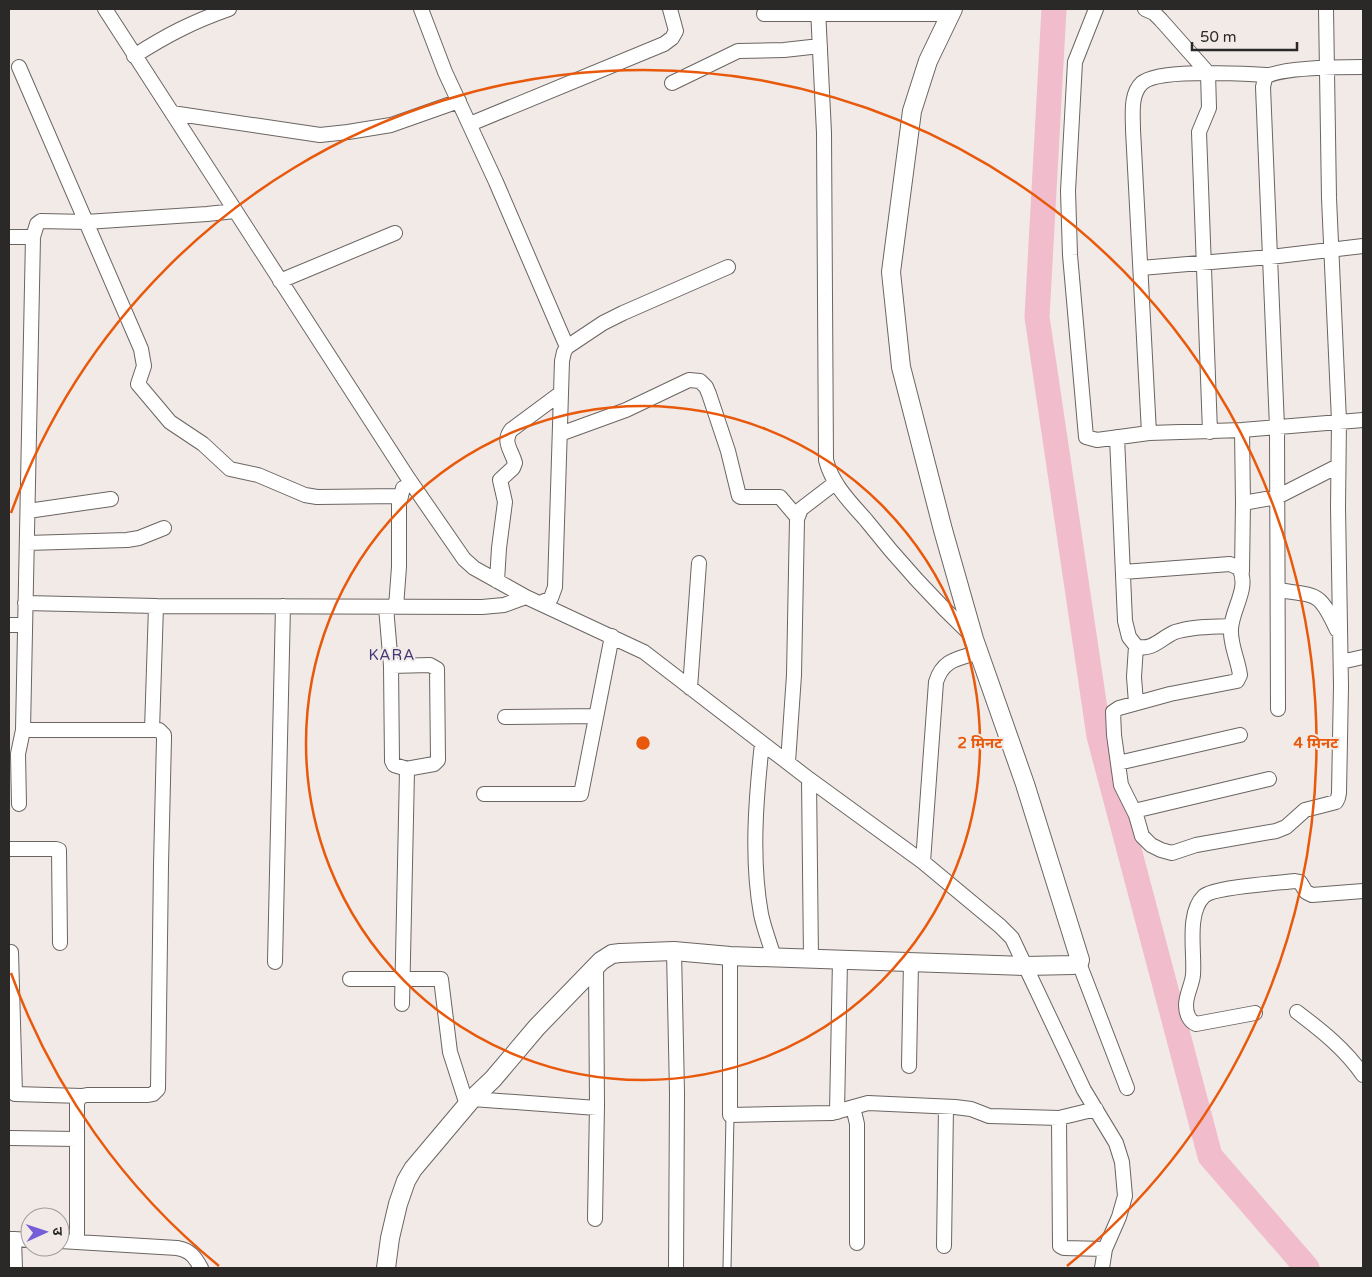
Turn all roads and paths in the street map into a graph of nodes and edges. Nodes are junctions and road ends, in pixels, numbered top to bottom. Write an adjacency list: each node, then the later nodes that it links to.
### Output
1 (105, 9): 12 (street)
2 (229, 9): 12 (street)
3 (421, 9): 19 (street)
4 (670, 9): 21 (street)
5 (1096, 9): 43 (street)
6 (1326, 9): 15 (street)
7 (1151, 10): 16 (street)
8 (818, 11): 9 (street); 10 (street); 11 (street)
9 (952, 11): 71 (street)
10 (764, 14)
11 (820, 46): 18 (street); 46 (street)
12 (134, 56): 20 (street)
13 (1363, 66): 15 (street)
14 (19, 67): 23 (street)
15 (1326, 68): 17 (street); 28 (street)
16 (1208, 74): 17 (street); 30 (street); 32 (street)
17 (1268, 75): 29 (street)
18 (672, 83)
19 (459, 101): 20 (street); 21 (street)
20 (172, 114): 22 (street)
21 (470, 124): 34 (street)
22 (235, 211): 23 (street); 33 (street)
23 (86, 222): 26 (street); 47 (street)
24 (395, 233): 33 (street)
25 (9, 237): 26 (street)
26 (33, 237): 51 (street)
27 (1363, 246): 28 (street)
28 (1330, 249): 29 (street); 37 (street)
29 (1270, 256): 30 (street); 38 (street)
30 (1205, 262): 32 (street); 40 (street)
31 (728, 267): 34 (street)
32 (1140, 268): 41 (street)
33 (280, 281): 45 (street)
34 (567, 347): 35 (street)
35 (561, 393): 42 (street); 58 (street)
36 (1363, 420): 37 (street)
37 (1339, 422): 38 (street); 44 (street)
38 (1277, 427): 39 (street); 48 (street)
39 (1242, 430): 40 (street); 50 (street)
40 (1210, 432): 41 (street)
41 (1149, 433): 43 (street)
42 (560, 434): 52 (street); 62 (street)
43 (1117, 437): 56 (street)
44 (1338, 466): 48 (street); 70 (street)
45 (408, 478): 47 (street); 58 (street)
46 (835, 483): 52 (street); 71 (street)
47 (400, 496): 65 (street)
48 (1278, 497): 50 (street); 59 (street)
49 (111, 499): 51 (street)
50 (1244, 503): 57 (street)
51 (28, 510): 54 (street)
52 (797, 517): 85 (street)
53 (164, 528): 54 (street)
54 (27, 543): 61 (street)
55 (699, 564): 76 (street)
56 (1123, 572): 57 (street); 72 (street)
57 (1242, 572): 68 (street)
58 (497, 581): 60 (street)
59 (1278, 590): 70 (street); 78 (street)
60 (526, 597): 62 (street); 65 (street)
61 (25, 603): 63 (street); 67 (street)
62 (540, 603): 69 (street)
63 (156, 606): 64 (street); 82 (street)
64 (283, 606): 65 (street); 103 (street)
65 (391, 607): 75 (street)
66 (9, 625): 67 (street)
67 (25, 625): 81 (street)
68 (1231, 626): 72 (street); 77 (street)
69 (612, 636): 76 (street); 79 (street)
70 (1340, 636): 74 (street)
71 (976, 646): 94 (street); 105 (street)
72 (1136, 646): 77 (street)
73 (1363, 657): 74 (street)
74 (1341, 662): 92 (street)
75 (391, 666): 87 (street); 87 (street)
76 (690, 688): 84 (street)
77 (1136, 703): 86 (street)
78 (1278, 709)
79 (596, 716): 80 (street); 90 (street)
80 (505, 717)
81 (23, 730): 82 (street); 91 (street)
82 (152, 730): 116 (street)
83 (1240, 735): 86 (street)
84 (762, 743): 85 (street); 100 (street)
85 (788, 762): 88 (street)
86 (1118, 763): 92 (street)
87 (406, 769): 109 (street)
88 (809, 779): 94 (street); 101 (street)
89 (1269, 779): 92 (street)
90 (484, 794)
91 (19, 804)
92 (1134, 811)
93 (9, 849): 96 (street)
94 (923, 862): 106 (street)
95 (1363, 891): 112 (street)
96 (60, 944)
97 (674, 951): 99 (street); 107 (street); 137 (street)
98 (11, 952): 116 (street)
99 (730, 956): 100 (street); 123 (street)
100 (774, 958): 101 (street)
101 (811, 959): 102 (street)
102 (840, 960): 104 (street); 122 (street)
103 (275, 962)
104 (910, 962): 106 (street); 113 (street)
105 (1079, 963): 106 (street); 115 (street)
106 (1025, 966): 121 (street)
107 (596, 967): 117 (street); 120 (street)
108 (350, 979): 109 (street)
109 (402, 979): 110 (street); 117 (street)
110 (402, 1004)
111 (1297, 1012): 114 (street)
112 (1255, 1013)
113 (909, 1066)
114 (1363, 1075)
115 (1127, 1088)
116 (82, 1096): 126 (street)
117 (470, 1102): 120 (street); 136 (street)
118 (853, 1106): 119 (street); 122 (street); 131 (street)
119 (946, 1107): 124 (street); 132 (street)
120 (597, 1108): 127 (street)
121 (1096, 1108): 124 (street); 133 (street)
122 (837, 1112): 123 (street)
123 (730, 1115): 138 (lane)
124 (1060, 1118): 133 (street)
125 (9, 1138): 126 (street)
126 (77, 1139): 130 (street)
127 (595, 1219)
128 (12, 1239): 134 (street)
129 (70, 1241): 130 (street)
130 (77, 1241): 135 (street)
131 (857, 1243)
132 (944, 1246)
133 (1105, 1249): 139 (street)
134 (15, 1268)
135 (201, 1268)
136 (386, 1268)
137 (676, 1268)
138 (727, 1268)
139 (1102, 1268)

